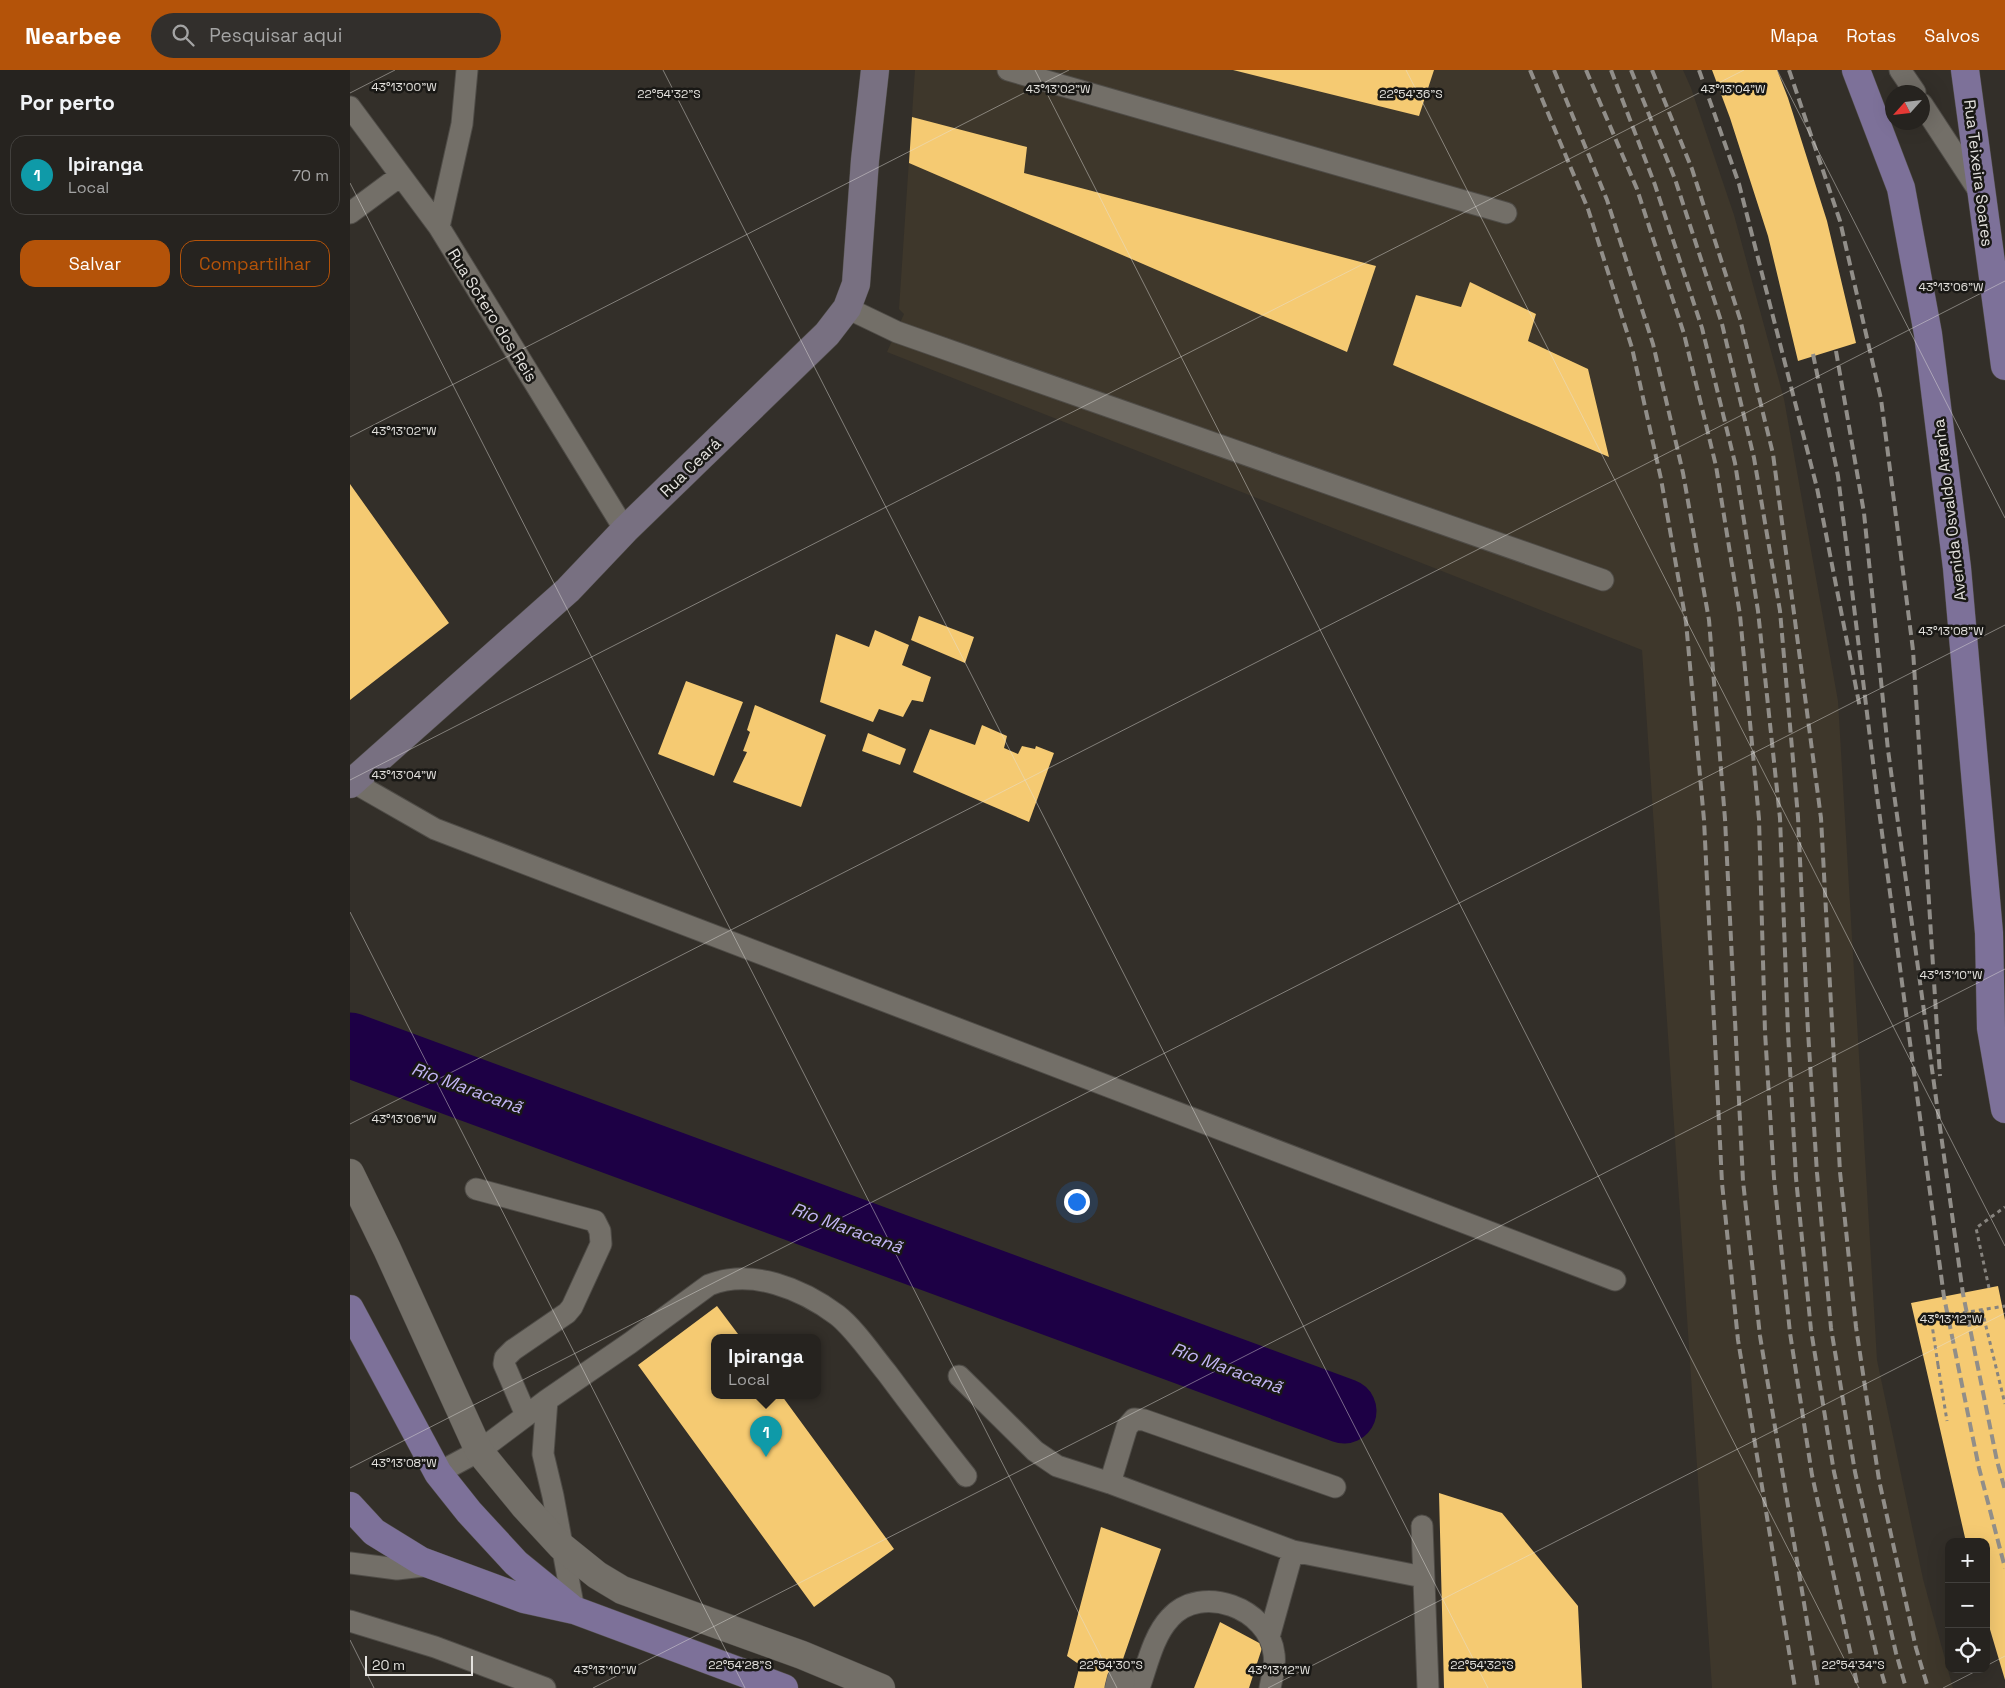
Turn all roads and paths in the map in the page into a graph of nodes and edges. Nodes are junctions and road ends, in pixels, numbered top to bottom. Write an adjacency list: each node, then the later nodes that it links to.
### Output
1 (467, 70): 14 (lane)
2 (875, 70): 15 (street, Rua Ceará)
3 (1856, 70): 20 (main road, Avenida Osvaldo Aranha)
4 (1900, 70): 7 (lane)
5 (1965, 70): 11 (main road, Rua Teixeira Soares)
6 (1020, 72): 13 (lane)
7 (1910, 85)
8 (350, 107): 10 (lane, Rua Sotero dos Reis)
9 (1930, 116): 11 (lane)
10 (400, 176): 12 (lane); 14 (lane, Rua Sotero dos Reis)
11 (1981, 193): 16 (main road, Rua Teixeira Soares)
12 (350, 213)
13 (1506, 213)
14 (439, 227): 17 (lane, Rua Sotero dos Reis)
15 (847, 308): 17 (street, Rua Ceará); 18 (lane)
16 (2005, 366)
17 (625, 530): 19 (street, Rua Ceará)
18 (1604, 580)
19 (351, 783): 24 (lane)
20 (2005, 1109)
21 (350, 1173): 34 (street)
22 (476, 1189): 32 (lane)
23 (2005, 1207): 25 (path)
24 (1615, 1280)
25 (1989, 1288)
26 (2005, 1306): 28 (path, bridge)
27 (350, 1308): 35 (main road)
28 (1982, 1310): 31 (path); 33 (path, bridge)
29 (959, 1376): 37 (lane)
30 (546, 1400): 32 (lane); 36 (lane); 41 (lane)
31 (2005, 1404)
32 (526, 1415): 34 (lane)
33 (1947, 1421)
34 (479, 1451): 35 (lane); 41 (street)
35 (438, 1473): 46 (main road)
36 (966, 1476)
37 (1110, 1483): 38 (lane); 42 (lane)
38 (1335, 1487)
39 (350, 1506): 44 (main road)
40 (1422, 1526): 45 (lane)
41 (561, 1546): 46 (lane); 52 (street)
42 (1293, 1551): 45 (lane); 48 (lane)
43 (350, 1563): 44 (lane)
44 (432, 1565): 46 (main road)
45 (1423, 1577): 54 (lane)
46 (574, 1610): 51 (main road)
47 (350, 1621): 50 (lane)
48 (1269, 1637): 49 (lane); 53 (lane)
49 (1126, 1685)
50 (545, 1688)
51 (784, 1688)
52 (881, 1688)
53 (1270, 1688)
54 (1428, 1688)

